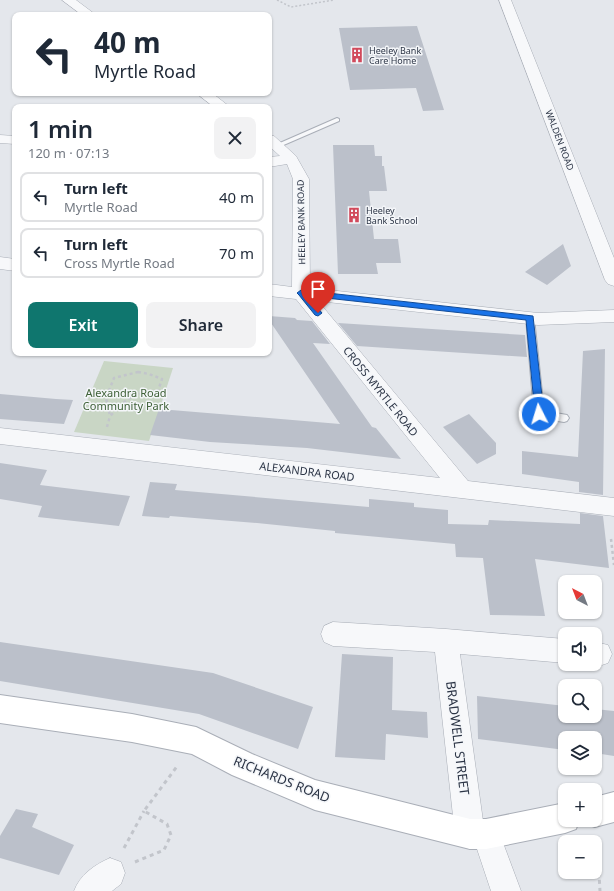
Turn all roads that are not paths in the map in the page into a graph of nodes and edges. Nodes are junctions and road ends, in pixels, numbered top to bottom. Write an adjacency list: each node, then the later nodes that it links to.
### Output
1 (68, 0): 3 (street)
2 (505, 0): 14 (street, WALDEN ROAD)
3 (86, 12)
4 (207, 96): 5 (street)
5 (219, 104)
6 (337, 120): 9 (lane)
7 (0, 139): 8 (street)
8 (12, 140)
9 (273, 143): 10 (street, HEELEY BANK ROAD)
10 (291, 159): 11 (street); 16 (street, HEELEY BANK ROAD)
11 (272, 162)
12 (0, 263): 13 (street)
13 (12, 265)
14 (614, 280)
15 (272, 290): 16 (street)
16 (301, 293): 18 (street); 21 (street, CROSS MYRTLE ROAD)
17 (614, 316): 18 (street)
18 (530, 318): 19 (lane)
19 (564, 418)
20 (0, 436): 21 (street, ALEXANDRA ROAD)
21 (460, 488): 22 (street, ALEXANDRA ROAD)
22 (614, 507)
23 (333, 634): 24 (street)
24 (446, 641): 25 (street); 30 (street, BRADWELL STREET)
25 (558, 650)
26 (0, 709): 30 (main road, RICHARDS ROAD)
27 (614, 807): 28 (main road)
28 (602, 810)
29 (558, 819): 30 (main road, RICHARDS ROAD)
30 (478, 834): 31 (street, BRADWELL STREET)
31 (506, 891)

